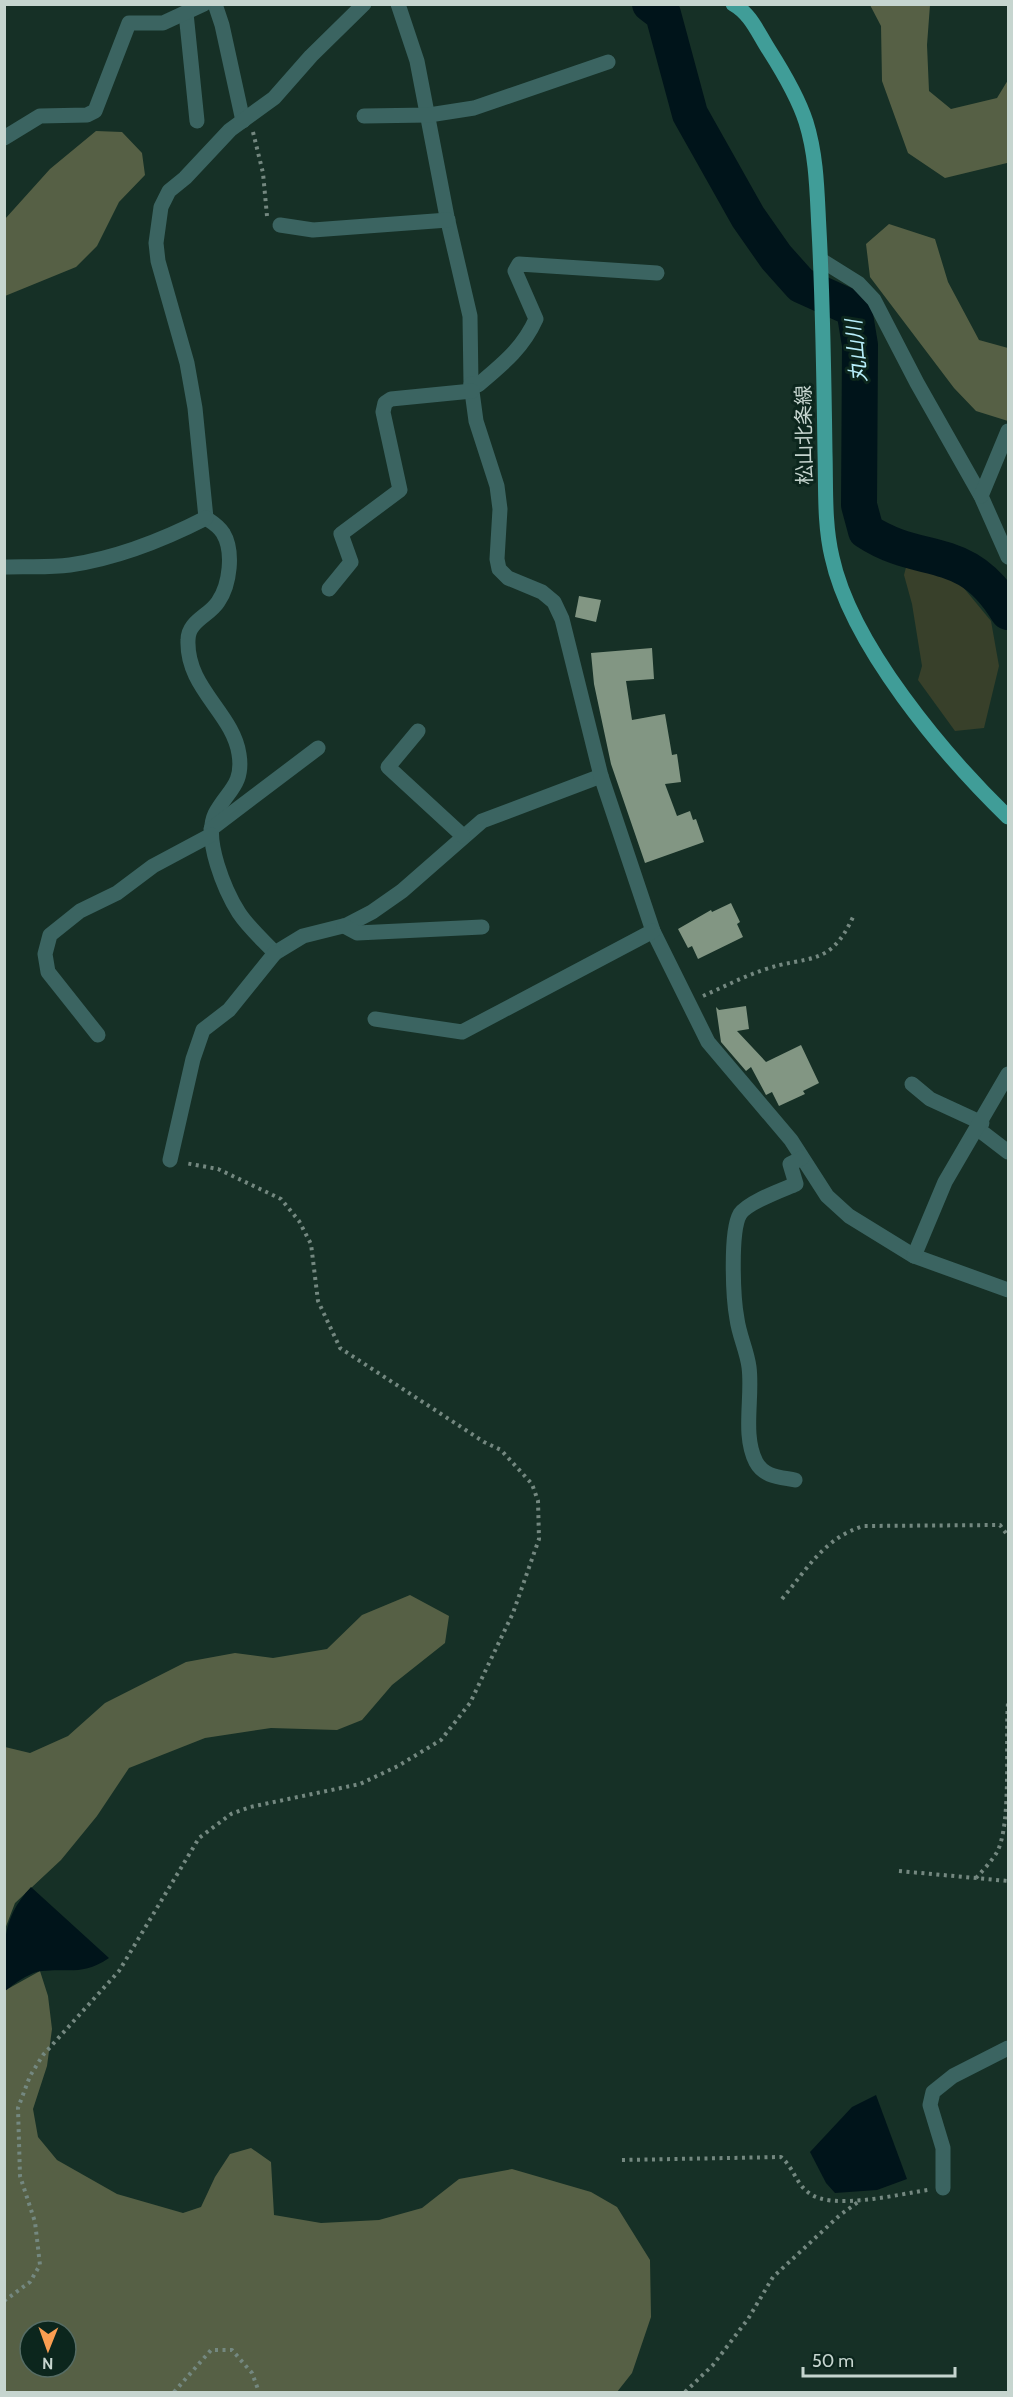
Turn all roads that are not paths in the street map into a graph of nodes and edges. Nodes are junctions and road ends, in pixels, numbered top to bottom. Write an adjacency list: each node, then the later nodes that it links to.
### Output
1 (204, 4): 6 (street)
2 (215, 4): 10 (street)
3 (364, 4): 10 (street)
4 (398, 4): 8 (street)
5 (744, 7): 15 (main road, 松山北条線)
6 (186, 13): 11 (street); 12 (street)
7 (608, 63): 8 (street)
8 (429, 115): 9 (street); 13 (street)
9 (364, 116)
10 (246, 119): 21 (street)
11 (197, 121)
12 (4, 138)
13 (448, 220): 14 (street); 17 (street)
14 (280, 225)
15 (821, 261): 20 (street); 28 (main road, 松山北条線)
16 (657, 273): 17 (street)
17 (472, 388): 24 (street); 27 (street)
18 (1008, 431): 19 (street)
19 (1004, 456): 20 (street)
20 (981, 496): 22 (street)
21 (206, 518): 23 (street); 29 (street)
22 (1008, 557)
23 (4, 567)
24 (329, 589)
25 (418, 731): 30 (street)
26 (318, 748): 29 (street)
27 (601, 776): 30 (street); 33 (street)
28 (1008, 817)
29 (211, 832): 34 (street); 36 (street)
30 (463, 836): 31 (street)
31 (344, 926): 32 (street); 34 (street)
32 (483, 927)
33 (653, 931): 35 (street); 41 (street)
34 (275, 953): 42 (street)
35 (375, 1019)
36 (98, 1035)
37 (1008, 1074): 39 (street)
38 (912, 1084): 39 (street)
39 (980, 1126): 40 (street); 43 (street)
40 (1008, 1152)
41 (802, 1158): 43 (street); 45 (street)
42 (170, 1160)
43 (914, 1256): 44 (street)
44 (1008, 1290)
45 (795, 1480)
46 (1008, 2048): 47 (street)
47 (943, 2188)

